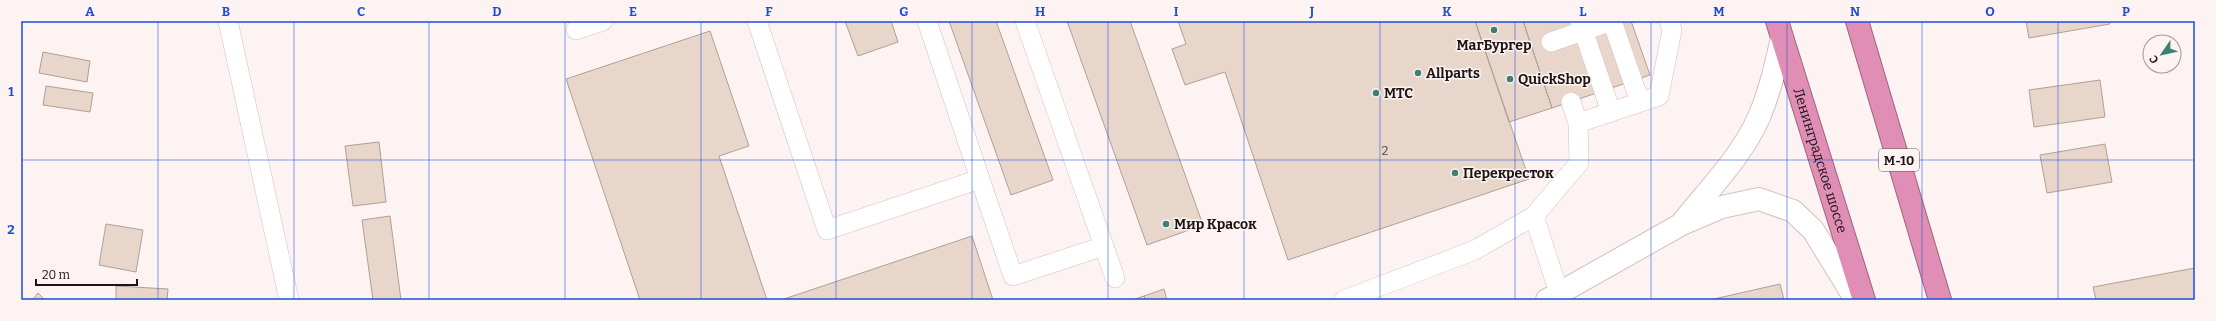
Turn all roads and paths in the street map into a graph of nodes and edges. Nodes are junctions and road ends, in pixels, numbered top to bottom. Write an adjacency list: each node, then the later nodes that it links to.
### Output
1 (228, 21): 23 (lane)
2 (603, 21): 10 (lane)
3 (757, 21): 17 (lane)
4 (927, 21): 17 (lane)
5 (1025, 21): 20 (lane)
6 (1612, 21): 9 (lane); 14 (lane)
7 (1669, 21): 14 (lane)
8 (1857, 21): 27 (highway, М-10)
9 (1582, 26): 12 (lane); 15 (lane)
10 (576, 30)
11 (1780, 30): 19 (main road); 26 (highway, Ленинградское шоссе)
12 (1551, 42)
13 (1571, 102): 16 (lane)
14 (1640, 102): 15 (lane)
15 (1611, 112): 16 (lane)
16 (1578, 123): 18 (lane)
17 (980, 179): 20 (lane)
18 (1534, 216): 22 (lane); 24 (lane)
19 (1682, 224): 22 (main road); 25 (main road)
20 (1104, 246): 21 (lane)
21 (1115, 278)
22 (1553, 297)
23 (289, 300)
24 (1344, 300)
25 (1856, 300)
26 (1864, 300)
27 (1940, 300)

